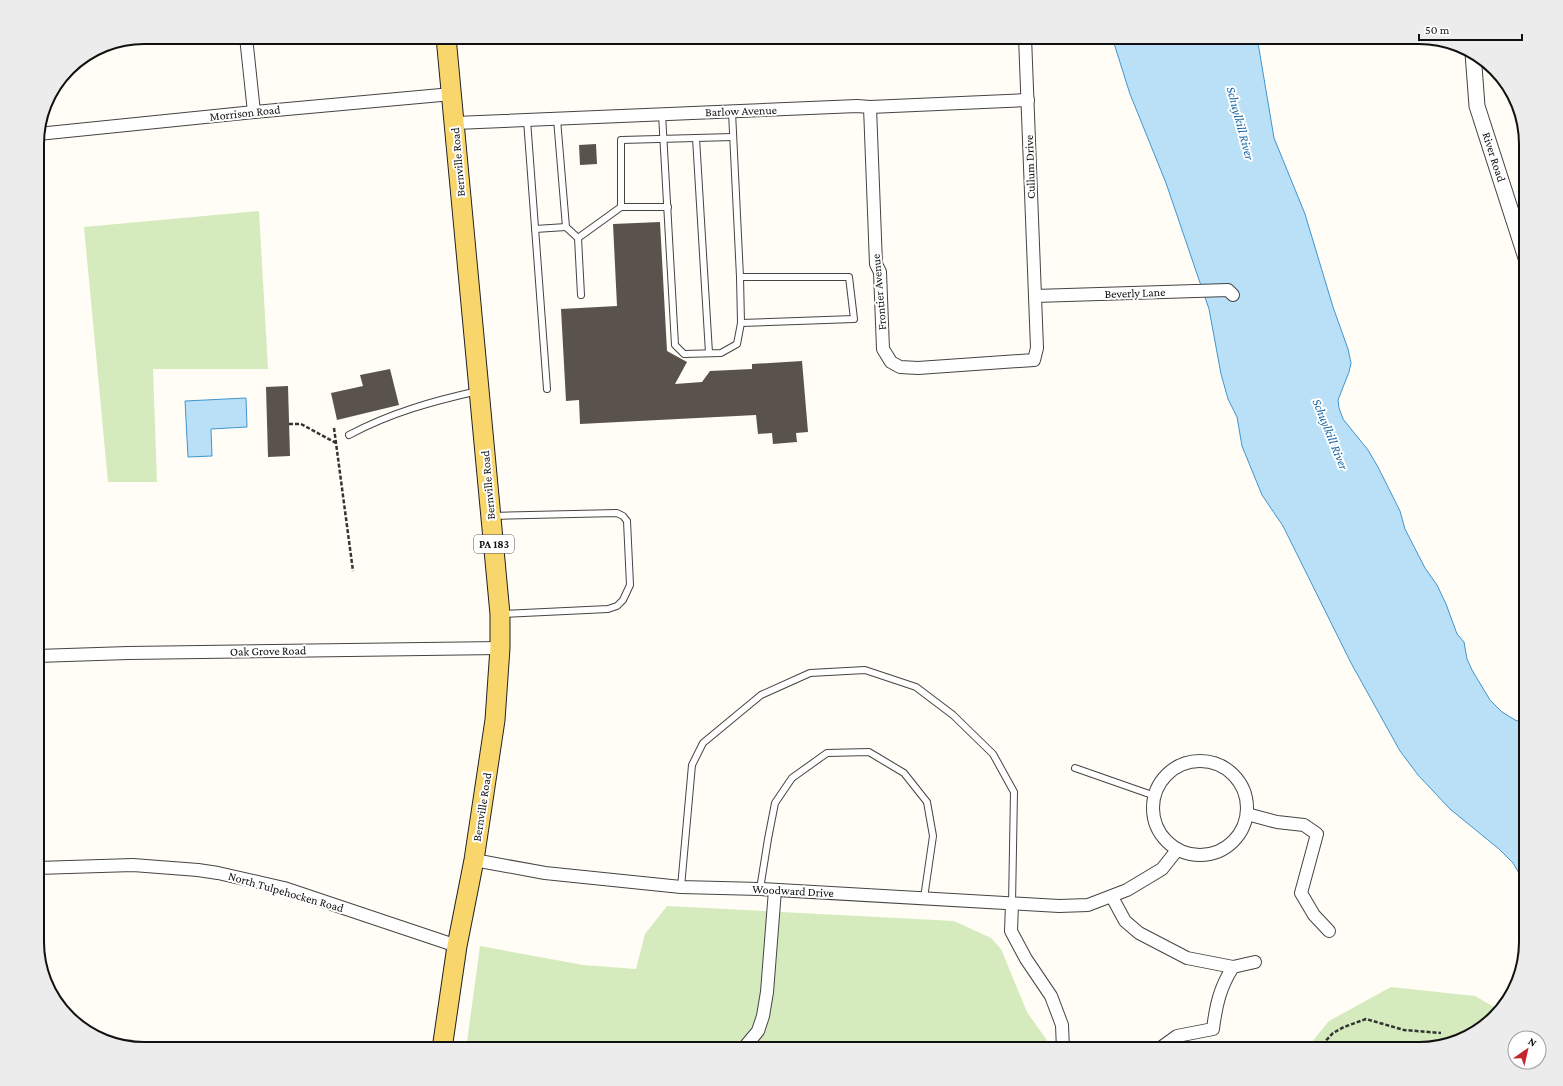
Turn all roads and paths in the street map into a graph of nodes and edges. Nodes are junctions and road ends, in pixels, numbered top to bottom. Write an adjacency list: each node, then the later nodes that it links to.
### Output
1 (247, 44): 8 (street)
2 (447, 44): 5 (main road, Bernville Road / PA 183)
3 (1025, 44): 6 (street, Cullum Drive)
4 (1473, 60): 22 (street, River Road)
5 (452, 94): 8 (street, Morrison Road); 13 (main road, Bernville Road / PA 183)
6 (1028, 100): 7 (street, Barlow Avenue); 27 (street, Cullum Drive)
7 (870, 107): 9 (street, Barlow Avenue); 27 (street, Frontier Avenue)
8 (254, 112): 14 (street, Morrison Road)
9 (732, 112): 10 (street, Barlow Avenue); 15 (lane)
10 (662, 114): 11 (street, Barlow Avenue); 17 (lane)
11 (557, 119): 12 (street, Barlow Avenue); 20 (lane)
12 (527, 120): 13 (street, Barlow Avenue); 21 (lane)
13 (455, 123): 31 (main road, Bernville Road / PA 183)
14 (45, 133)
15 (733, 137): 16 (lane); 24 (lane)
16 (696, 138): 17 (lane); 29 (lane)
17 (664, 139): 18 (lane); 19 (lane)
18 (621, 207): 19 (lane); 23 (lane)
19 (668, 207): 29 (lane)
20 (566, 227): 21 (lane); 23 (lane)
21 (535, 229): 30 (lane)
22 (1519, 236)
23 (578, 238): 25 (lane)
24 (740, 277): 28 (lane); 28 (lane)
25 (581, 295)
26 (1233, 295): 27 (street, Beverly Lane)
27 (1035, 296)
28 (741, 324): 29 (lane)
29 (710, 353)
30 (547, 389)
31 (480, 390): 34 (lane); 36 (main road, Bernville Road / PA 183)
32 (289, 424): 35 (path)
33 (334, 428): 35 (path)
34 (349, 435)
35 (336, 443): 37 (path)
36 (491, 516): 38 (main road, Bernville Road / PA 183); 38 (lane)
37 (352, 571)
38 (500, 614): 39 (main road, Bernville Road / PA 183)
39 (500, 648): 40 (street, Oak Grove Road); 45 (main road, Bernville Road / PA 183)
40 (44, 656)
41 (1075, 768): 42 (lane)
42 (1155, 796): 43 (street); 44 (street)
43 (1247, 814): 44 (street); 53 (street)
44 (1177, 850): 50 (street, Woodward Drive)
45 (474, 860): 47 (street, Woodward Drive); 54 (main road, Bernville Road / PA 183)
46 (44, 868): 54 (street, North Tulpehocken Road)
47 (681, 887): 48 (street, Woodward Drive); 52 (lane)
48 (760, 889): 49 (street, Woodward Drive); 51 (lane)
49 (775, 890): 51 (street, Woodward Drive); 59 (street)
50 (1112, 897): 52 (street, Woodward Drive); 56 (street)
51 (924, 898): 52 (street, Woodward Drive)
52 (1012, 904): 60 (street)
53 (1329, 931)
54 (457, 946): 58 (main road, Bernville Road / PA 183)
55 (1255, 962): 56 (street)
56 (1233, 967): 61 (street)
57 (1441, 1033): 62 (path)
58 (443, 1042)
59 (749, 1042)
60 (1063, 1042)
61 (1169, 1042)
62 (1325, 1042)

